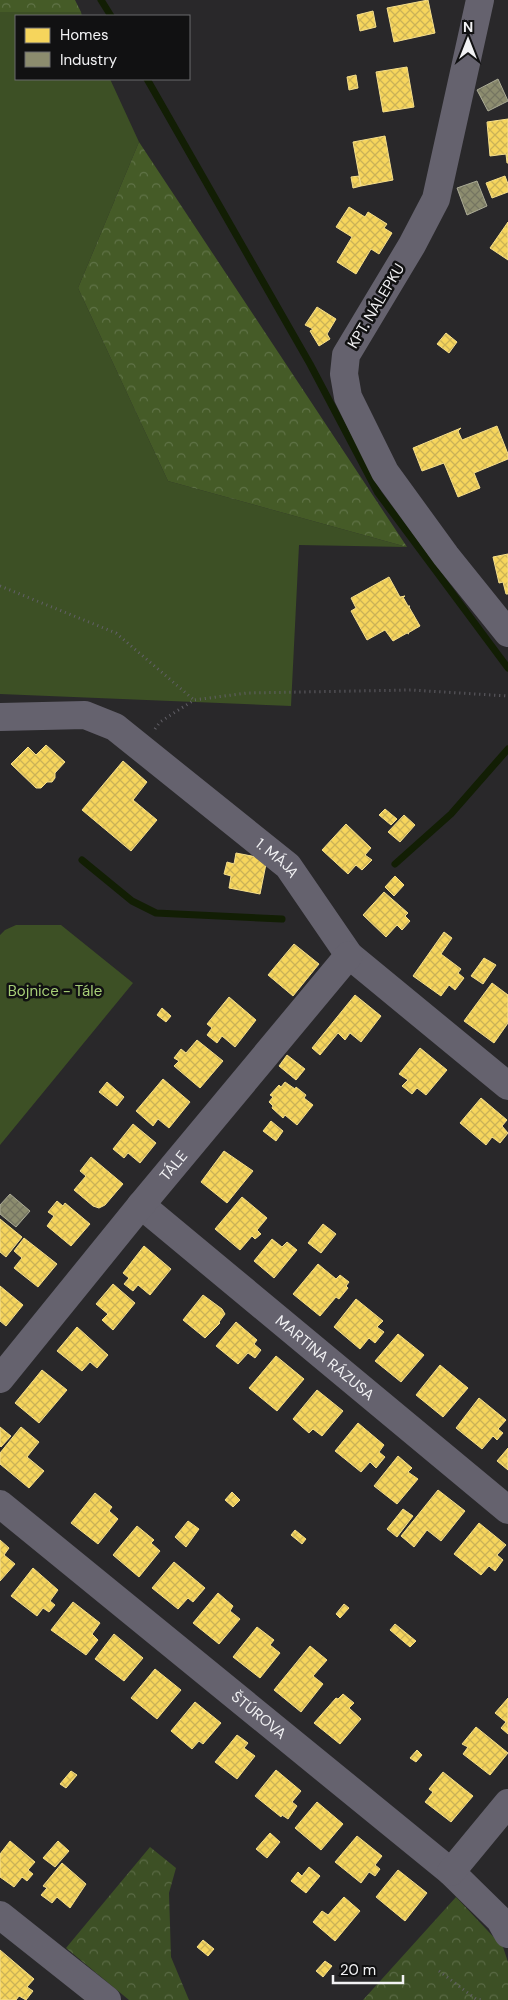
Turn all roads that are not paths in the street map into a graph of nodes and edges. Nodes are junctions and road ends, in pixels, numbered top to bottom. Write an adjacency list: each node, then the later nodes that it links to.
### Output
1 (480, 0): 2 (street, KPT. NÁLEPKU)
2 (508, 633)
3 (0, 717): 4 (street, 1. MÁJA)
4 (349, 955): 5 (street, 1. MÁJA); 6 (street, TÁLE)
5 (508, 1086)
6 (141, 1205): 7 (street, TÁLE); 9 (street, MARTINA RÁZUSA)
7 (0, 1379)
8 (0, 1504): 11 (street, ŠTÚROVA)
9 (508, 1510)
10 (508, 1803): 11 (street)
11 (451, 1872): 13 (street, ŠTÚROVA)
12 (0, 1915): 14 (street)
13 (508, 1934)
14 (107, 2000)

